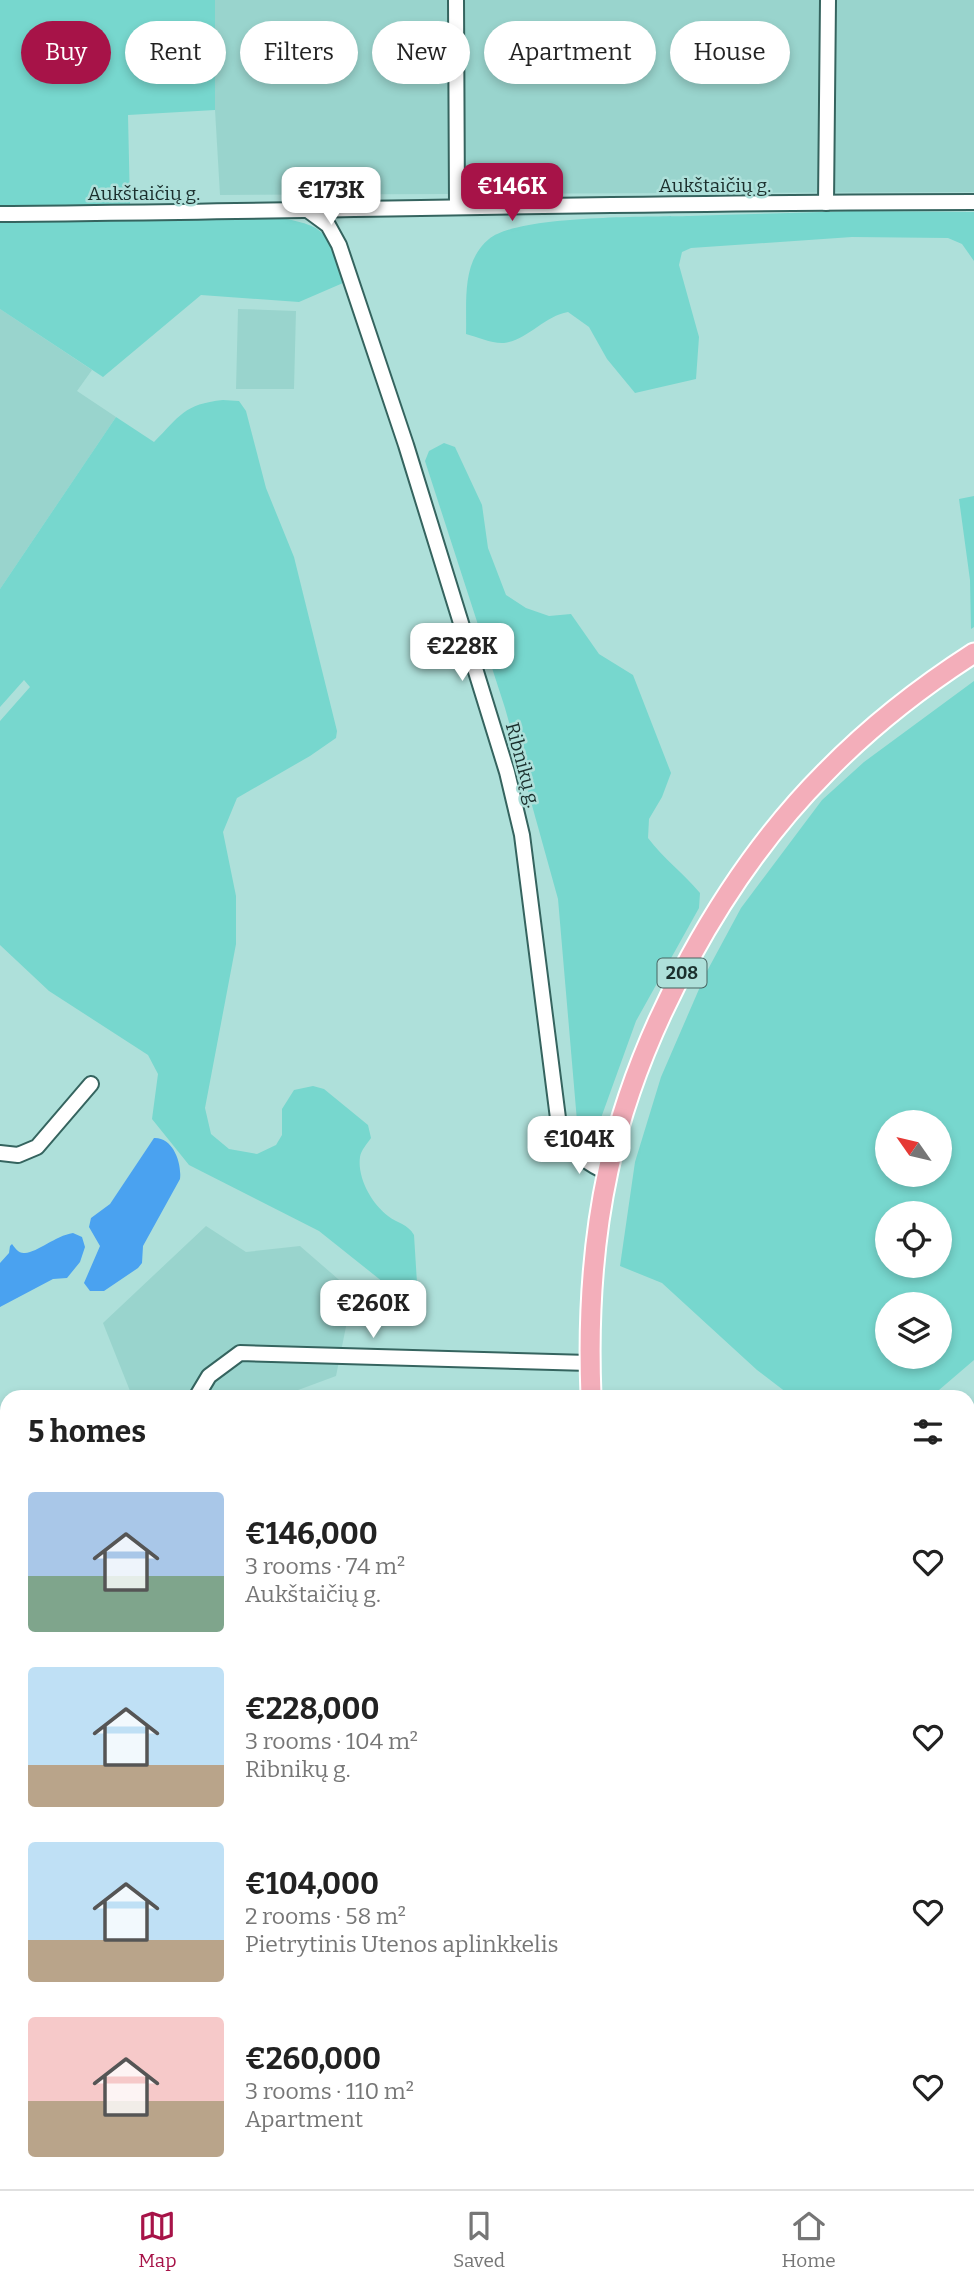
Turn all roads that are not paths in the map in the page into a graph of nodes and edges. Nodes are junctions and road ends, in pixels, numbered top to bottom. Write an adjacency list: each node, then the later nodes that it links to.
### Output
1 (456, 0): 5 (street)
2 (828, 0): 4 (street)
3 (974, 202): 4 (street, Aukštaičių g.)
4 (827, 203): 5 (street, Aukštaičių g.)
5 (457, 206): 6 (street, Aukštaičių g.)
6 (309, 211): 7 (street, Aukštaičių g.); 11 (street, Ribnikų g.)
7 (0, 214)
8 (974, 653): 11 (highway, 208)
9 (91, 1084): 10 (street)
10 (0, 1153)
11 (610, 1163): 12 (highway, 208)
12 (589, 1363): 13 (street); 14 (highway, 208)
13 (201, 1390)
14 (591, 1390)

